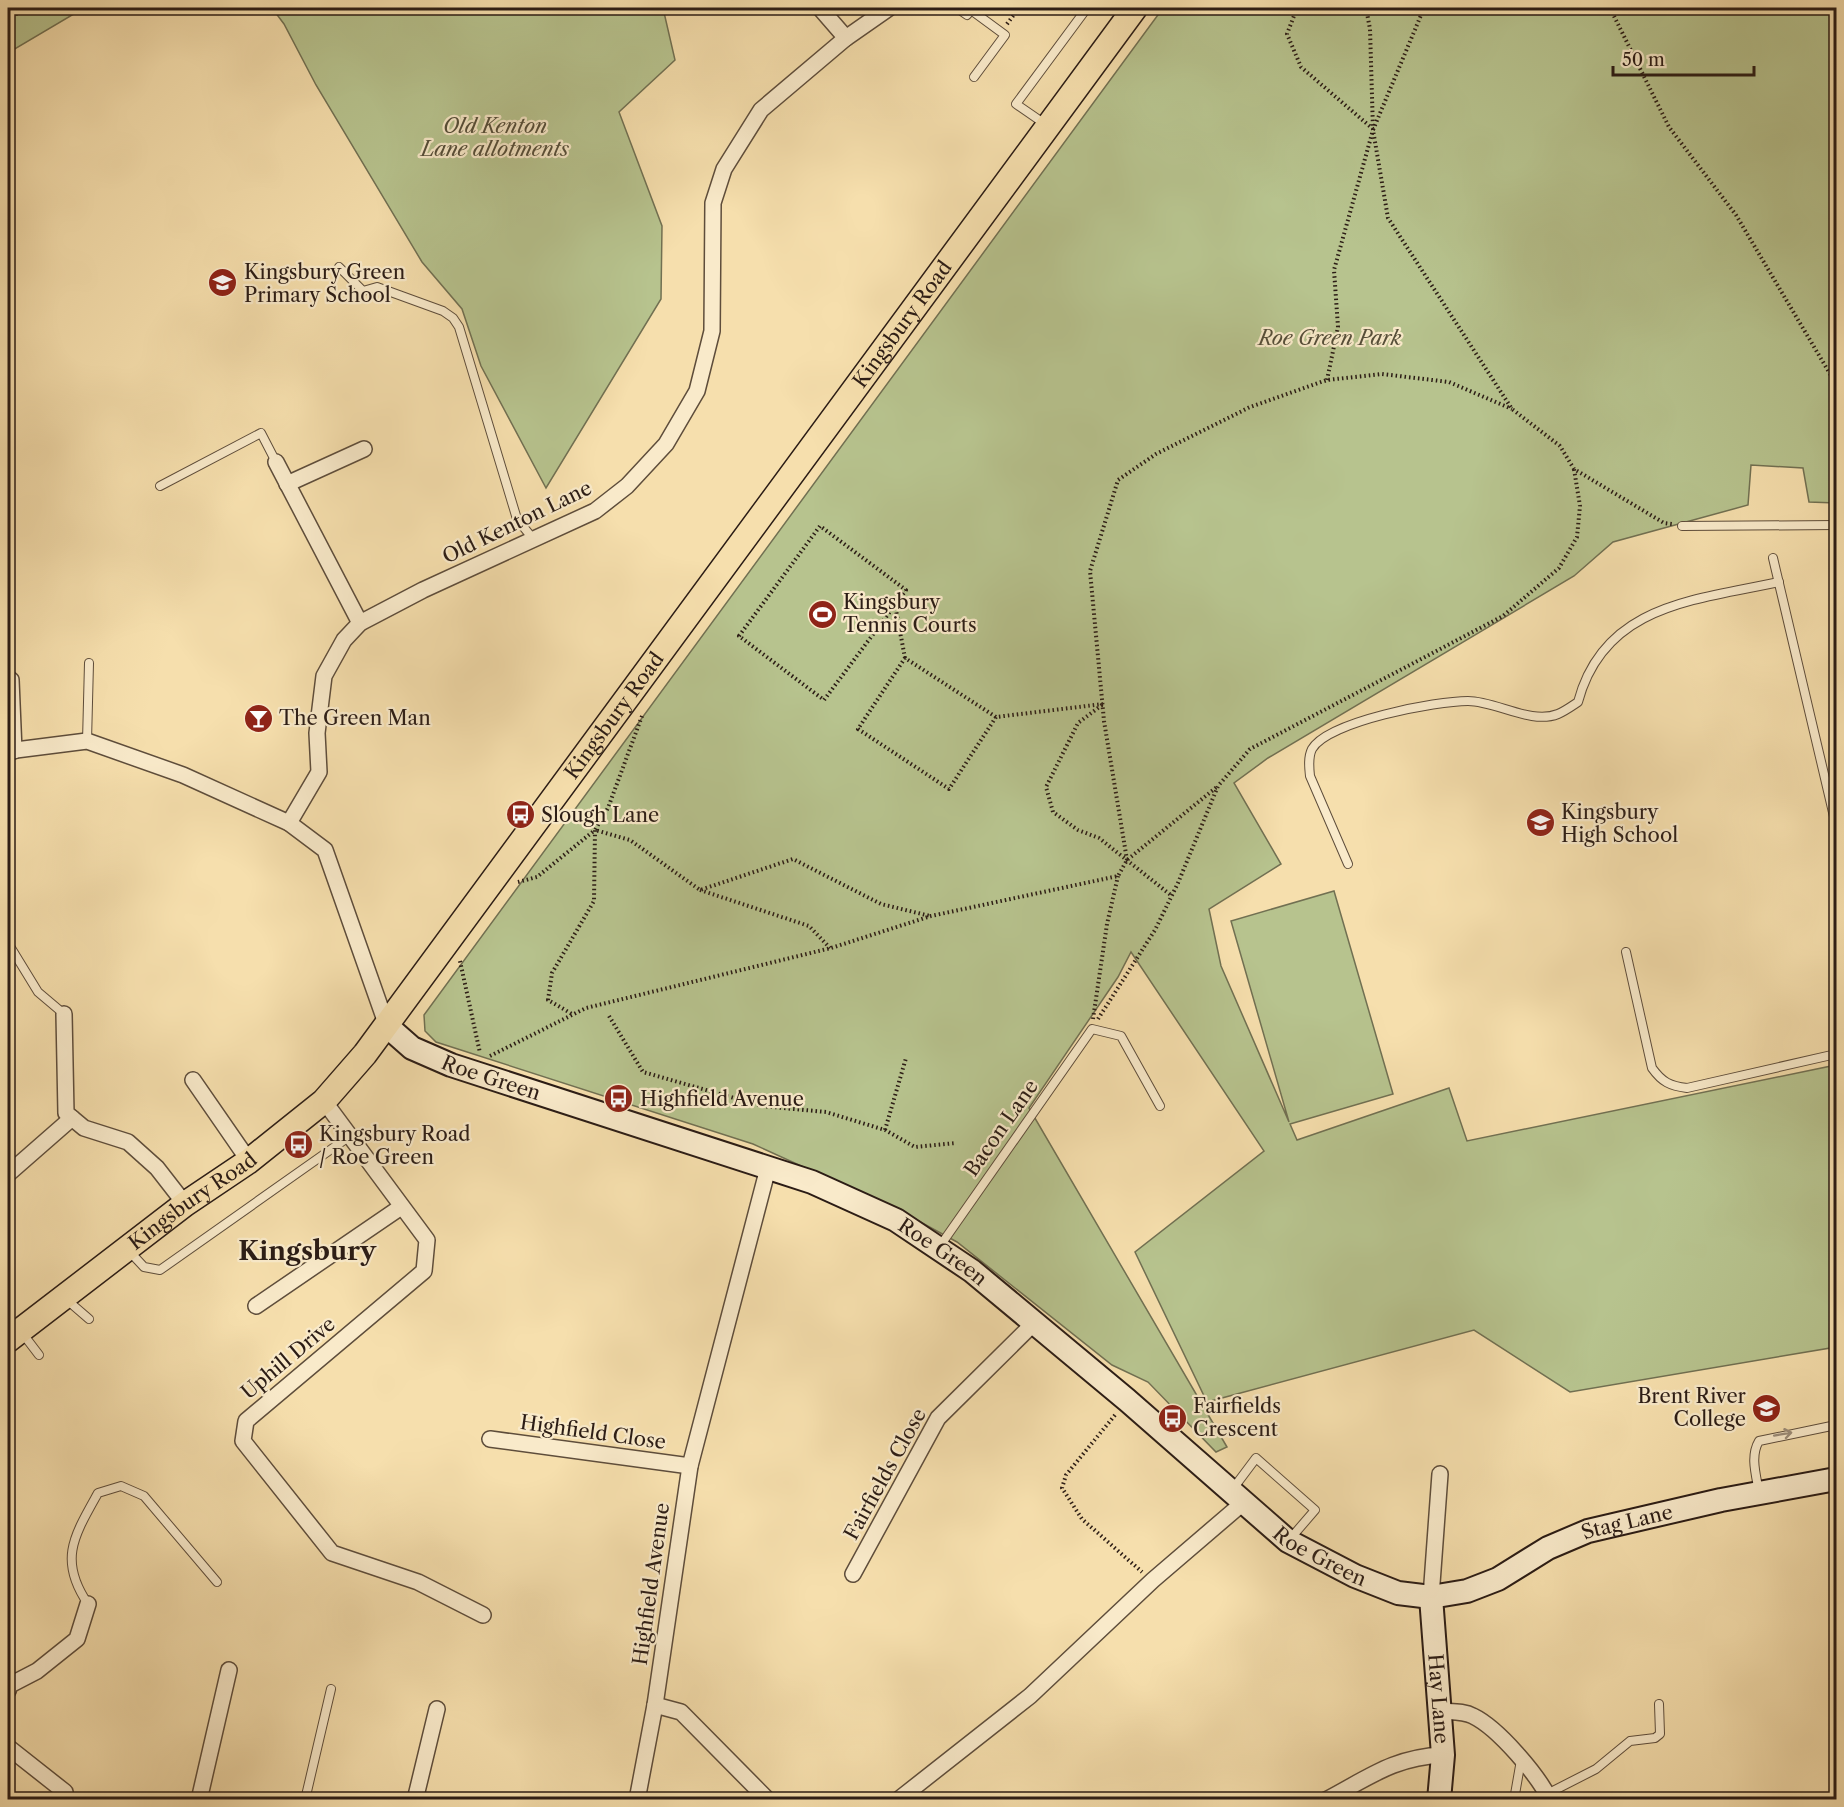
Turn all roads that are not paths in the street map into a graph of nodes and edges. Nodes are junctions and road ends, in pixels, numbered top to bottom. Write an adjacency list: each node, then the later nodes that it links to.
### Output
1 (820, 8): 7 (street)
2 (889, 8): 7 (street, Old Kenton Lane)
3 (957, 8): 6 (lane)
4 (1087, 8): 9 (lane)
5 (1135, 8): 9 (main road, Kingsbury Road)
6 (972, 9): 8 (lane)
7 (846, 38): 17 (street, Old Kenton Lane)
8 (974, 77)
9 (1047, 125): 31 (main road, Kingsbury Road)
10 (339, 267): 17 (lane)
11 (364, 449): 13 (street)
12 (276, 462): 13 (street); 14 (lane)
13 (287, 484): 20 (street)
14 (160, 486)
15 (1836, 525): 16 (lane)
16 (1682, 526)
17 (535, 541): 20 (street, Old Kenton Lane)
18 (1773, 558): 19 (lane)
19 (1779, 582): 26 (lane); 27 (lane)
20 (360, 623): 25 (street, Old Kenton Lane)
21 (89, 663): 23 (lane)
22 (8, 678): 24 (street)
23 (87, 741): 24 (street); 25 (street)
24 (11, 751)
25 (289, 823): 31 (street)
26 (1836, 825)
27 (1348, 864)
28 (8, 943): 30 (lane)
29 (1626, 952): 32 (lane)
30 (64, 1014): 36 (street)
31 (387, 1026): 34 (main road, Kingsbury Road); 39 (street, Roe Green)
32 (1836, 1054)
33 (194, 1080): 38 (street)
34 (324, 1101): 37 (street, Uphill Drive); 38 (main road, Kingsbury Road)
35 (1160, 1106): 43 (lane, Bacon Lane)
36 (72, 1118): 40 (street); 41 (street)
37 (350, 1137): 42 (street, Uphill Drive); 44 (lane)
38 (249, 1161): 41 (main road, Kingsbury Road)
39 (768, 1168): 43 (street, Roe Green); 53 (street, Highfield Avenue)
40 (8, 1174)
41 (185, 1204): 44 (main road, Kingsbury Road)
42 (402, 1207): 46 (street); 63 (street, Uphill Drive)
43 (939, 1247): 48 (street, Roe Green)
44 (127, 1248): 45 (main road, Kingsbury Road)
45 (64, 1297): 47 (lane); 49 (main road, Kingsbury Road)
46 (256, 1306)
47 (89, 1319)
48 (1034, 1323): 57 (street, Roe Green); 59 (street, Fairfields Close)
49 (14, 1335): 50 (lane)
50 (39, 1355)
51 (1836, 1425): 56 (lane, one-way to 51)
52 (490, 1439): 53 (street, Highfield Close)
53 (690, 1466): 68 (street, Highfield Avenue)
54 (1440, 1474): 61 (street)
55 (1836, 1479): 56 (street, Stag Lane)
56 (1759, 1493): 61 (street, Stag Lane)
57 (1237, 1496): 58 (street, Roe Green); 58 (lane); 81 (street)
58 (1288, 1541): 61 (street, Roe Green)
59 (854, 1574)
60 (218, 1582): 62 (lane)
61 (1431, 1597): 70 (street, Hay Lane)
62 (88, 1604): 65 (street)
63 (483, 1615)
64 (229, 1670): 76 (street)
65 (8, 1685)
66 (331, 1689): 77 (lane)
67 (1659, 1704): 75 (lane)
68 (655, 1705): 79 (street, Highfield Avenue); 80 (street)
69 (437, 1709): 78 (street)
70 (1440, 1711): 72 (street, Hay Lane); 73 (street)
71 (8, 1747): 74 (street)
72 (1443, 1755): 82 (street); 83 (street, Hay Lane)
73 (1521, 1760): 75 (street); 84 (lane)
74 (65, 1792)
75 (1549, 1797)
76 (199, 1800)
77 (305, 1800)
78 (415, 1800)
79 (638, 1800)
80 (768, 1800)
81 (898, 1800)
82 (1326, 1800)
83 (1439, 1800)
84 (1514, 1800)

